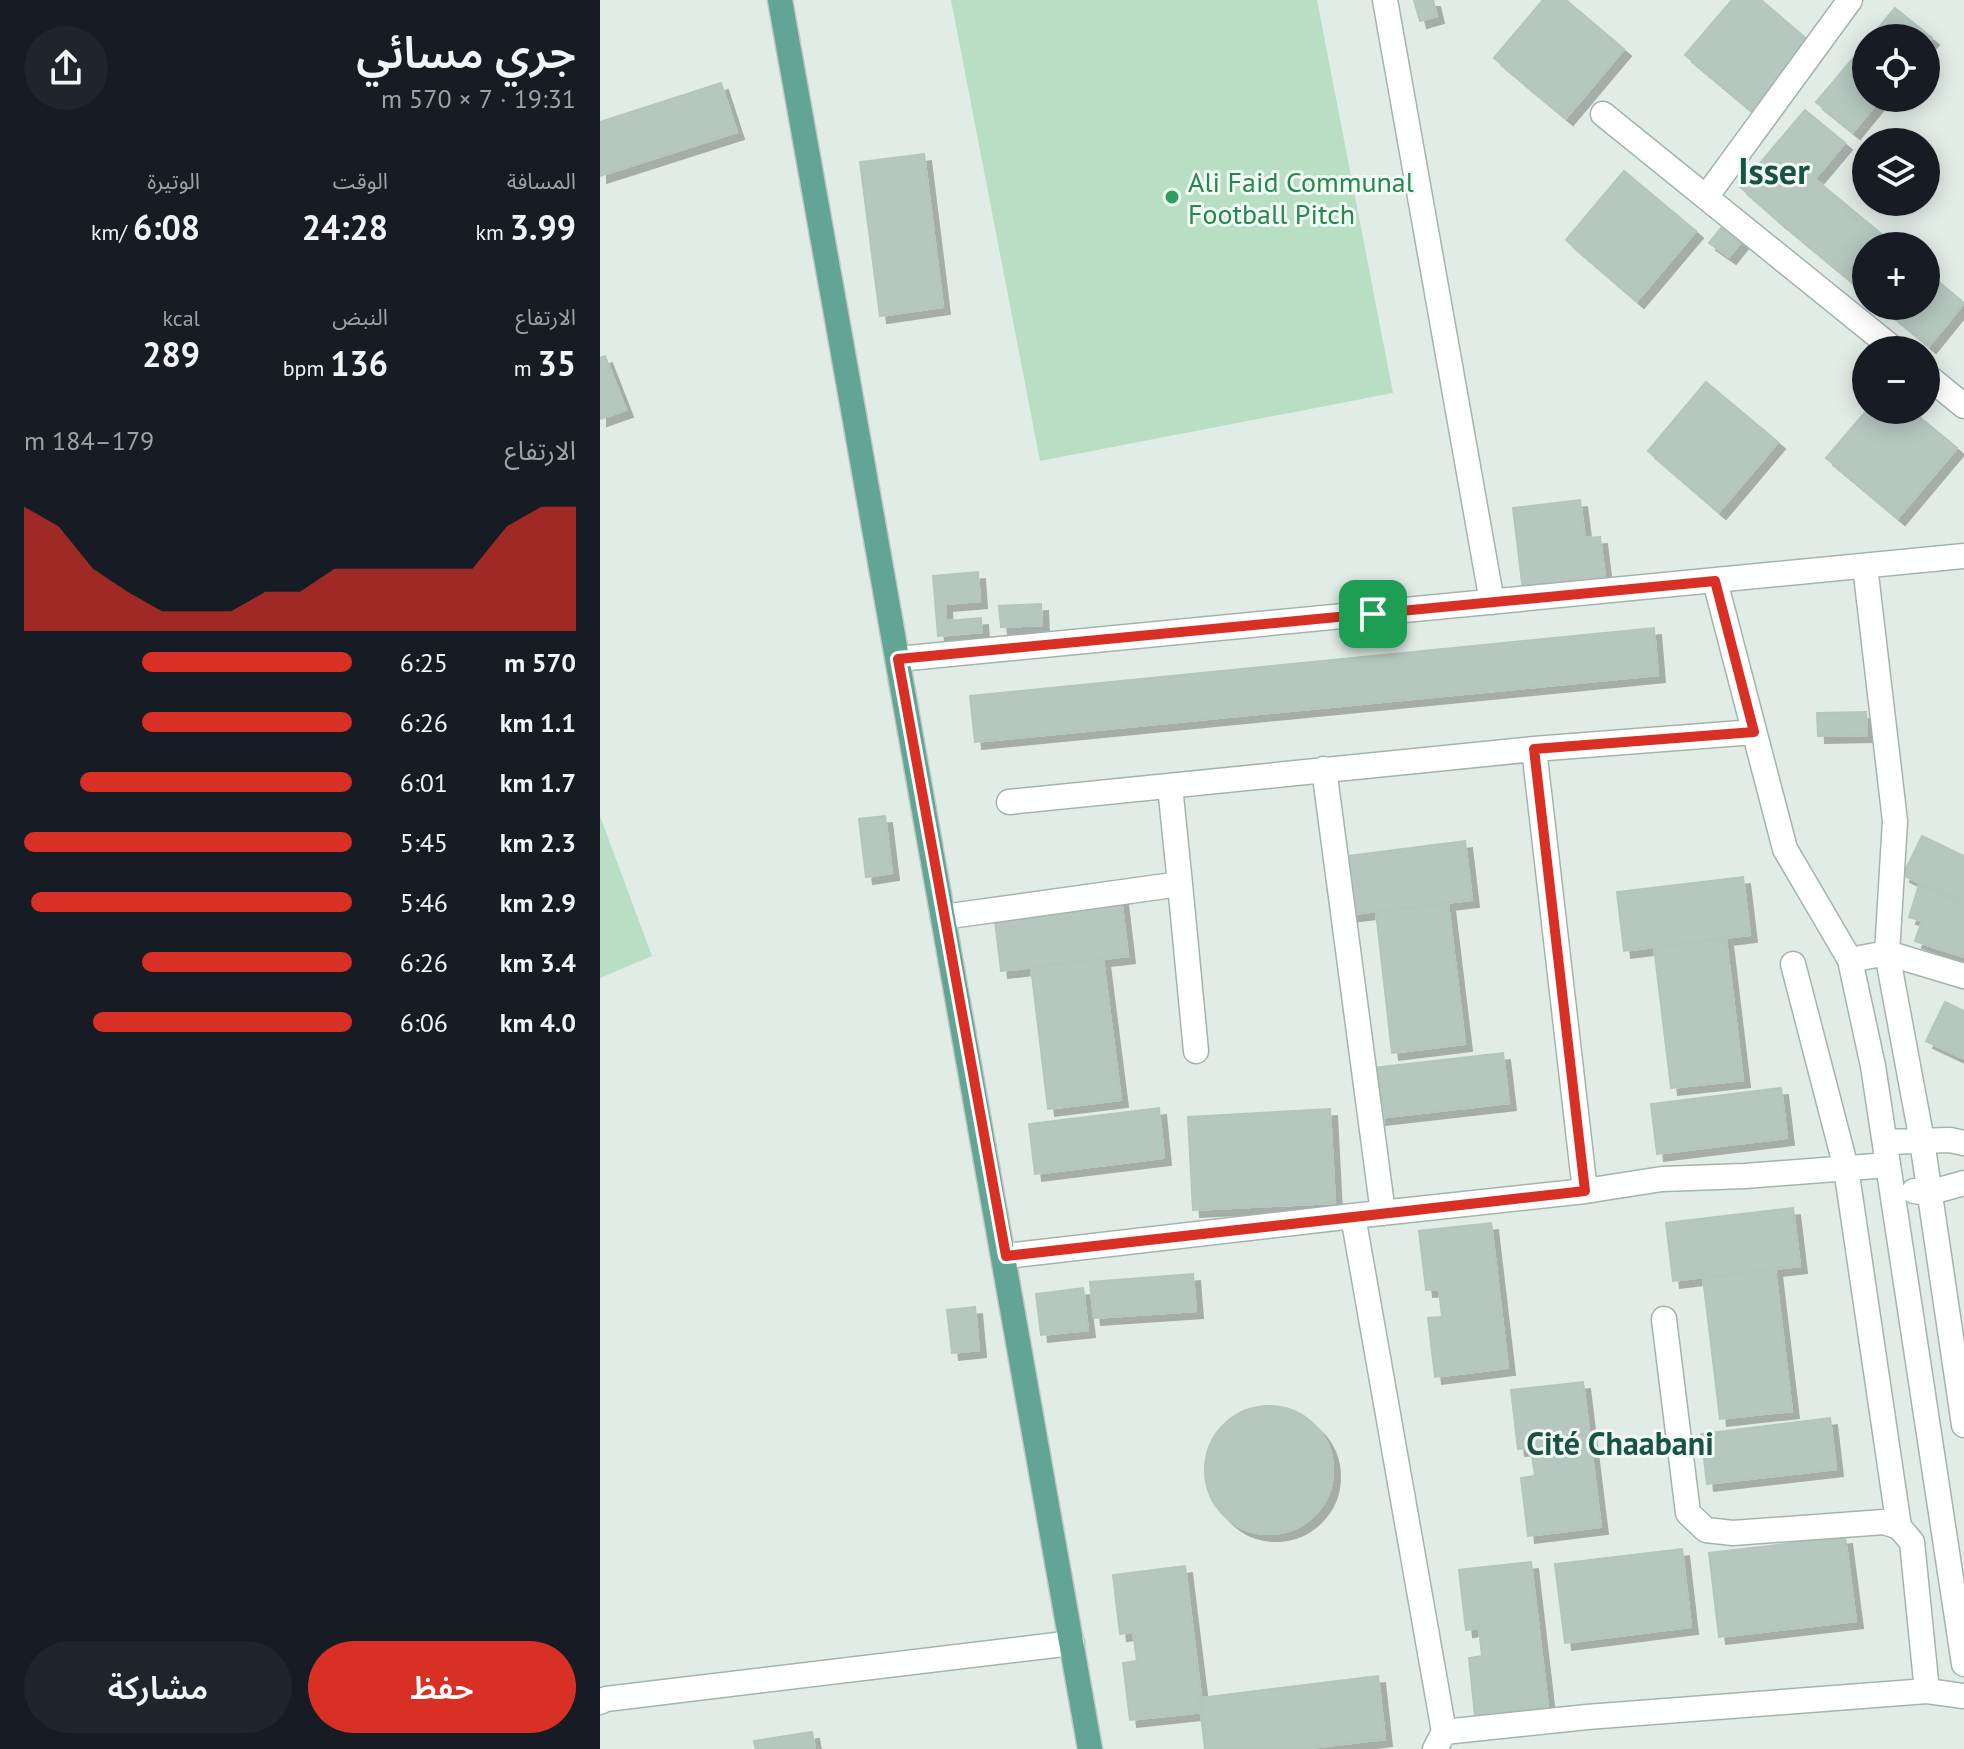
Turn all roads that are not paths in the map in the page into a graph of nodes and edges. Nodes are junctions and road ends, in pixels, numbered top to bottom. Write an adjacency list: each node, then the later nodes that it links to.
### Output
1 (780, 0): 13 (main road)
2 (1385, 0): 12 (street)
3 (1850, 0): 5 (street)
4 (1603, 114): 5 (street)
5 (1706, 197): 6 (street)
6 (1878, 336)
7 (1940, 386): 8 (street)
8 (1964, 406)
9 (1964, 556): 10 (street)
10 (1865, 566): 11 (street); 21 (street)
11 (1715, 581): 12 (street); 14 (street)
12 (1492, 602): 13 (street)
13 (898, 659): 20 (main road)
14 (1754, 732): 15 (street); 22 (street)
15 (1534, 749): 16 (street); 31 (street)
16 (1324, 769): 17 (street); 33 (street)
17 (1170, 786): 18 (street); 19 (street)
18 (1009, 802)
19 (1180, 884): 20 (street); 25 (street)
20 (943, 917): 35 (main road)
21 (1887, 953): 22 (street); 24 (street); 26 (street)
22 (1850, 960): 28 (street)
23 (1793, 964): 29 (street)
24 (1964, 976)
25 (1196, 1051)
26 (1922, 1141): 27 (street); 28 (street); 32 (street)
27 (1964, 1143)
28 (1888, 1165): 29 (street); 32 (street); 40 (street)
29 (1846, 1168): 31 (street); 38 (street)
30 (1964, 1183): 32 (street)
31 (1585, 1191): 33 (street)
32 (1928, 1193): 37 (street)
33 (1383, 1213): 34 (street)
34 (1353, 1216): 35 (street); 44 (street)
35 (1006, 1256): 39 (main road)
36 (1664, 1319): 38 (street)
37 (1964, 1425)
38 (1899, 1527): 41 (street)
39 (1072, 1643): 43 (street); 45 (main road)
40 (1964, 1664)
41 (1927, 1691): 42 (street); 44 (street)
42 (1964, 1696)
43 (600, 1702)
44 (1439, 1740)
45 (1090, 1749)

